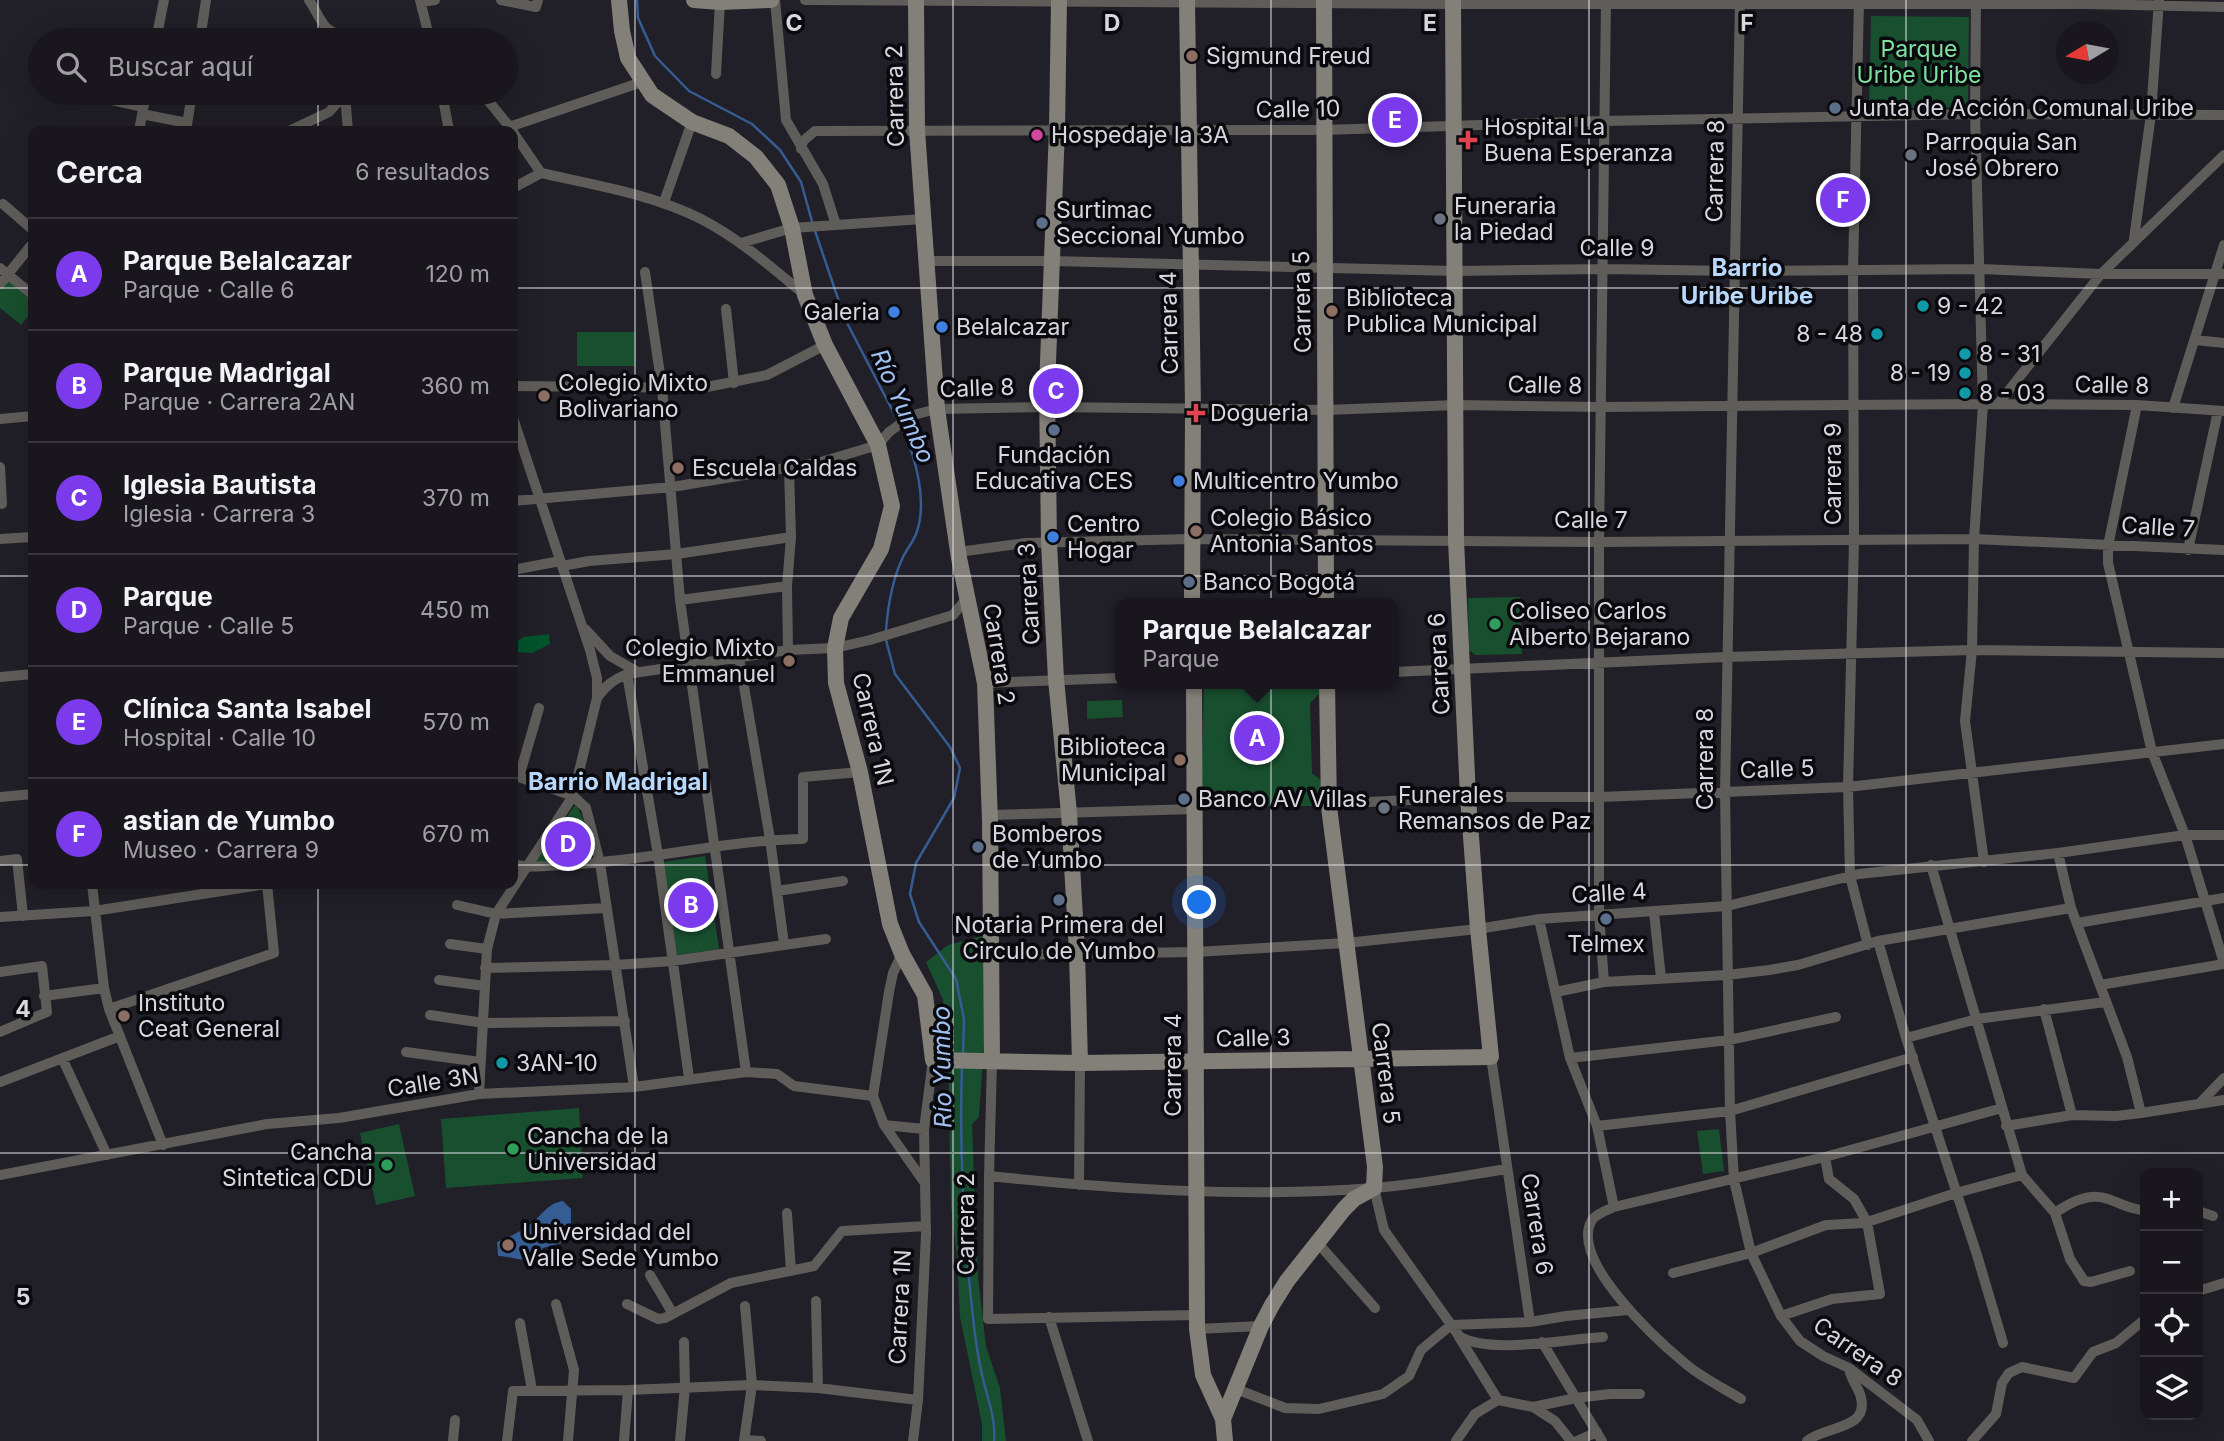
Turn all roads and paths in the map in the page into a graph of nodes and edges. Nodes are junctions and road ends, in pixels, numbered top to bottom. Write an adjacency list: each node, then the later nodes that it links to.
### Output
1 (164, 0): 24 (street)
2 (206, 0): 25 (street)
3 (309, 0): 26 (street)
4 (435, 0): 11 (street)
5 (501, 0): 21 (street)
6 (619, 0): 29 (street, Carrera 1N)
7 (694, 0): 15 (street)
8 (773, 0): 15 (street); 59 (street)
9 (805, 0): 10 (street)
10 (916, 0): 12 (street); 55 (street, Carrera 2)
11 (420, 1): 27 (street)
12 (1059, 1): 13 (street); 54 (street, Carrera 3)
13 (1187, 1): 16 (street); 57 (street, Carrera 4)
14 (1740, 1): 18 (street); 19 (street); 42 (street, Carrera 8)
15 (720, 2): 28 (street)
16 (1324, 2): 17 (street); 56 (street, Carrera 5)
17 (1453, 2): 18 (street); 52 (street, Carrera 6)
18 (1606, 2): 43 (street)
19 (1859, 2): 22 (street); 41 (street, Carrera 9)
20 (2159, 2): 22 (street); 23 (street); 39 (street)
21 (537, 3)
22 (1976, 3): 38 (street)
23 (2224, 7)
24 (158, 28)
25 (202, 28)
26 (325, 28)
27 (427, 28)
28 (716, 74)
29 (642, 82): 44 (street, Carrera 1N); 53 (street)
30 (124, 105): 37 (street)
31 (143, 105): 37 (street)
32 (190, 105): 47 (street)
33 (335, 105): 48 (street)
34 (346, 105): 49 (street)
35 (444, 105): 50 (street)
36 (492, 105): 51 (street)
37 (142, 110): 45 (street); 46 (street)
38 (1975, 114): 39 (street, Calle 10); 41 (street, Calle 10); 78 (street)
39 (2151, 114): 40 (street, Calle 10); 69 (street)
40 (2224, 115)
41 (1858, 117): 42 (street, Calle 10); 82 (street, Carrera 9)
42 (1736, 119): 43 (street, Calle 10); 81 (street, Carrera 8)
43 (1604, 121): 52 (street, Calle 10); 77 (street)
44 (692, 122): 63 (street); 68 (street, Carrera 1N)
45 (140, 126)
46 (184, 126)
47 (187, 126)
48 (300, 126)
49 (348, 126)
50 (448, 126)
51 (509, 126)
52 (1454, 126): 56 (street, Calle 10); 80 (street, Carrera 6)
53 (518, 128)
54 (1058, 129): 55 (street, Calle 10); 57 (street, Calle 10); 74 (street, Carrera 3)
55 (917, 130): 59 (street, Calle 10); 65 (street, Carrera 2)
56 (1324, 130): 57 (street, Calle 10); 76 (street, Carrera 5)
57 (1188, 131): 75 (street, Carrera 4)
58 (518, 139): 61 (street)
59 (801, 149): 66 (street)
60 (2224, 155): 69 (street)
61 (541, 173): 62 (street); 63 (street)
62 (518, 185)
63 (664, 202): 70 (street)
64 (3, 204): 67 (street)
65 (923, 219): 66 (street); 73 (street, Carrera 2)
66 (832, 225): 68 (street)
67 (28, 226)
68 (796, 228): 70 (street); 88 (street, Carrera 1N)
69 (2134, 240): 84 (street)
70 (741, 243): 88 (street)
71 (2224, 244): 85 (street)
72 (28, 248): 79 (street)
73 (926, 261): 74 (street, Calle 9); 106 (street, Carrera 2)
74 (1053, 261): 75 (street, Calle 9); 102 (street, Carrera 3)
75 (1191, 264): 76 (street, Calle 9); 104 (street, Carrera 4)
76 (1324, 268): 80 (street, Calle 9); 107 (street, Carrera 5)
77 (1604, 268): 80 (street, Calle 9); 81 (street, Calle 9); 103 (street)
78 (1981, 270): 82 (street, Calle 9); 84 (street, Calle 9); 96 (street)
79 (4, 271): 86 (street); 87 (street)
80 (1455, 271): 98 (street, Carrera 6)
81 (1734, 271): 82 (street, Calle 9); 99 (street, Carrera 8)
82 (1853, 271): 100 (street, Carrera 9)
83 (645, 272): 95 (street)
84 (2101, 274): 85 (street, Calle 9); 97 (street)
85 (2220, 274): 90 (street)
86 (0, 284)
87 (28, 291)
88 (805, 295): 92 (street, Carrera 1N)
89 (726, 309): 93 (street)
90 (2195, 340): 91 (street); 105 (street)
91 (2224, 343)
92 (825, 345): 93 (street); 112 (street, Carrera 1N)
93 (734, 383): 95 (street)
94 (518, 386): 95 (street)
95 (662, 388): 115 (street)
96 (1983, 404): 97 (street, Calle 8); 100 (street, Calle 8); 123 (street)
97 (1998, 404): 101 (street, Calle 8)
98 (1455, 405): 103 (street, Calle 8); 107 (street, Calle 8); 125 (street, Carrera 6)
99 (1731, 405): 100 (street, Calle 8); 103 (street, Calle 8); 122 (street, Carrera 8)
100 (1854, 405): 126 (street, Carrera 9)
101 (2137, 405): 105 (street, Calle 8); 130 (street)
102 (1049, 407): 104 (street, Calle 8); 106 (street, Calle 8); 129 (street, Carrera 3)
103 (1601, 407): 128 (street)
104 (1193, 408): 107 (street, Calle 8); 124 (street, Carrera 4)
105 (2173, 408): 108 (street, Calle 8)
106 (937, 409): 112 (street, Calle 8); 133 (street, Carrera 2)
107 (1327, 410): 127 (street, Carrera 5)
108 (2221, 411): 131 (street)
109 (28, 416): 110 (street)
110 (0, 419)
111 (518, 432): 116 (street)
112 (878, 445): 114 (street); 146 (street, Carrera 1N)
113 (0, 467): 118 (street)
114 (789, 468): 115 (street); 120 (street)
115 (672, 487): 116 (street); 134 (street)
116 (541, 499): 117 (street); 136 (street)
117 (518, 501)
118 (2, 504)
119 (28, 537): 121 (street)
120 (791, 537): 134 (street); 138 (street)
121 (0, 539)
122 (1730, 539): 126 (street, Calle 7); 128 (street, Calle 7); 153 (street, Carrera 8)
123 (1974, 539): 126 (street, Calle 7); 130 (street, Calle 7); 148 (street)
124 (1191, 540): 127 (street, Calle 7); 129 (street, Calle 7); 140 (street, Carrera 4)
125 (1456, 540): 127 (street, Calle 7); 128 (street, Calle 7); 156 (street, Carrera 6)
126 (1854, 540): 149 (street, Carrera 9)
127 (1325, 542): 141 (street, Carrera 5)
128 (1599, 542): 154 (street)
129 (1049, 543): 133 (street, Calle 7); 162 (street, Carrera 3)
130 (2108, 546): 131 (street, Calle 7); 150 (street)
131 (2188, 550): 132 (street, Calle 7)
132 (2224, 550): 135 (street)
133 (958, 552): 139 (street, Carrera 2)
134 (677, 554): 136 (street); 142 (street)
135 (2224, 556)
136 (561, 563): 137 (street); 144 (street)
137 (518, 569)
138 (787, 586): 142 (street); 147 (street)
139 (967, 598): 143 (street); 145 (street, Carrera 2)
140 (1192, 598)
141 (1326, 598)
142 (680, 600): 155 (street)
143 (953, 615): 145 (street); 146 (street)
144 (581, 624): 158 (street); 166 (street)
145 (972, 626): 163 (street, Carrera 2)
146 (835, 648): 147 (street); 171 (street, Carrera 1N)
147 (788, 650): 152 (street)
148 (1972, 650): 149 (street); 150 (street); 172 (street)
149 (1852, 653): 153 (street); 174 (street, Carrera 9)
150 (2128, 653): 151 (street); 169 (street)
151 (2224, 653)
152 (739, 657): 155 (street); 187 (street)
153 (1727, 657): 154 (street); 175 (street, Carrera 8)
154 (1600, 663): 156 (street); 180 (street)
155 (690, 665): 158 (street); 188 (street)
156 (1462, 668): 157 (street); 179 (street, Carrera 6)
157 (1399, 672)
158 (633, 673): 166 (street); 190 (street)
159 (28, 674): 160 (street)
160 (0, 677)
161 (1115, 678): 162 (street)
162 (1056, 679): 163 (street); 183 (street, Carrera 3)
163 (985, 683): 184 (street, Carrera 2)
164 (1194, 689): 182 (street, Carrera 4)
165 (1327, 689): 181 (street, Carrera 5)
166 (597, 698): 177 (street)
167 (539, 708): 170 (street)
168 (2224, 744): 169 (street, Calle 5)
169 (2152, 752): 172 (street, Calle 5); 185 (street)
170 (518, 770)
171 (860, 772): 187 (street); 230 (street, Carrera 1N)
172 (1971, 774): 174 (street, Calle 5); 192 (street)
173 (518, 777): 177 (street)
174 (1848, 787): 175 (street, Calle 5); 197 (street, Carrera 9)
175 (1725, 792): 180 (street, Calle 5); 208 (street, Carrera 8)
176 (28, 794): 178 (street)
177 (573, 796): 193 (street); 196 (street)
178 (0, 797)
179 (1468, 797): 180 (street, Calle 5); 181 (street, Calle 5); 220 (street, Carrera 6)
180 (1600, 797): 214 (street)
181 (1329, 804): 222 (street, Carrera 5)
182 (1195, 809): 183 (street); 228 (street, Carrera 4)
183 (1069, 813): 184 (street); 227 (street, Carrera 3)
184 (990, 816): 231 (street, Carrera 2)
185 (2185, 835): 186 (street, Calle 4); 189 (street, Calle 4); 206 (street)
186 (2224, 835)
187 (770, 839): 188 (street); 204 (street)
188 (715, 848): 190 (street); 229 (street)
189 (2058, 853): 192 (street, Calle 4); 210 (street)
190 (657, 855): 193 (street); 232 (street)
191 (0, 861): 215 (street)
192 (1984, 862): 195 (street, Calle 4)
193 (600, 863): 196 (street); 209 (street)
194 (518, 865): 196 (street)
195 (1931, 865): 197 (street, Calle 4); 219 (street)
196 (525, 867): 198 (street)
197 (1850, 876): 208 (street, Calle 4); 223 (street, Carrera 9)
198 (518, 878)
199 (843, 881): 204 (street)
200 (92, 889): 211 (street)
201 (234, 889): 211 (street)
202 (267, 889): 247 (street)
203 (511, 889): 213 (street)
204 (777, 891): 225 (street)
205 (2224, 898): 206 (street)
206 (2205, 901): 218 (street); 233 (street)
207 (457, 905): 213 (street)
208 (1727, 906): 212 (street, Calle 4); 237 (street, Carrera 8)
209 (607, 908): 213 (street); 234 (street)
210 (2071, 908): 218 (street); 219 (street)
211 (94, 911): 215 (street); 243 (street)
212 (1654, 912): 214 (street, Calle 4); 238 (street)
213 (496, 914): 226 (street)
214 (1599, 914): 217 (street, Calle 4); 240 (street)
215 (23, 916): 216 (street)
216 (0, 918)
217 (1539, 919): 220 (street, Calle 4); 244 (street)
218 (2077, 923): 241 (street)
219 (1950, 928): 223 (street); 251 (street)
220 (1478, 929): 222 (street, Calle 4); 259 (street, Carrera 6)
221 (826, 939): 225 (street)
222 (1346, 943): 228 (street, Calle 4); 262 (street, Carrera 5)
223 (1873, 943): 237 (street); 256 (street, Carrera 9)
224 (450, 944): 226 (street)
225 (784, 944): 229 (street)
226 (487, 949): 235 (street)
227 (1077, 952): 228 (street, Calle 4); 231 (street, Calle 4); 268 (street, Carrera 3)
228 (1196, 952): 267 (street, Carrera 4)
229 (729, 954): 232 (street); 269 (street)
230 (902, 954): 264 (street, Carrera 1N); 275 (street)
231 (993, 955): 265 (street, Carrera 2)
232 (672, 961): 234 (street); 270 (street)
233 (2224, 964): 241 (street)
234 (616, 965): 235 (street); 252 (street)
235 (485, 968): 242 (street)
236 (0, 972): 245 (street)
237 (1727, 975): 238 (street); 257 (street, Carrera 8)
238 (1661, 978): 240 (street)
239 (439, 980): 242 (street)
240 (1604, 982): 244 (street)
241 (2100, 985): 246 (street)
242 (485, 986): 253 (street)
243 (104, 988): 245 (street); 247 (street)
244 (1556, 992): 261 (street)
245 (44, 996): 254 (street)
246 (2105, 1002): 248 (street); 280 (street)
247 (109, 1009): 255 (street)
248 (2044, 1009): 251 (street); 281 (street)
249 (430, 1015): 253 (street)
250 (1836, 1017): 257 (street)
251 (1978, 1019): 256 (street); 278 (street)
252 (625, 1021): 253 (street); 273 (street)
253 (484, 1023): 266 (street)
254 (0, 1032)
255 (120, 1036): 263 (street); 287 (street)
256 (1906, 1038): 260 (street, Carrera 9)
257 (1729, 1040): 261 (street); 279 (street, Carrera 8)
258 (406, 1052): 266 (street)
259 (1491, 1057): 262 (street, Calle 3); 290 (street, Carrera 6)
260 (1913, 1057): 279 (street); 284 (street, Carrera 9)
261 (1570, 1058): 283 (street)
262 (1361, 1059): 267 (street, Calle 3); 297 (street, Carrera 5)
263 (63, 1060): 272 (street); 288 (street)
264 (935, 1060): 265 (street, Calle 3); 286 (street, Carrera 1N)
265 (992, 1061): 268 (street, Calle 3); 293 (street, Carrera 2)
266 (480, 1062): 274 (street)
267 (1195, 1062): 268 (street, Calle 3); 298 (street, Carrera 4)
268 (1080, 1063): 296 (street, Carrera 3)
269 (746, 1072): 270 (street, Calle 3N); 275 (street, Calle 3N)
270 (690, 1078): 273 (street, Calle 3N)
271 (2224, 1078): 277 (street)
272 (0, 1082)
273 (634, 1087): 274 (street, Calle 3N)
274 (479, 1094): 287 (street, Calle 3N)
275 (873, 1096): 282 (street)
276 (2224, 1100): 277 (street)
277 (2200, 1103): 280 (street)
278 (2002, 1108): 284 (street); 285 (street)
279 (1730, 1111): 283 (street); 294 (street, Carrera 8)
280 (2141, 1113): 281 (street)
281 (2072, 1115): 285 (street)
282 (884, 1125): 286 (street); 295 (street)
283 (1597, 1126): 300 (street)
284 (1935, 1126): 289 (street); 299 (street, Carrera 9)
285 (2006, 1126): 292 (street)
286 (924, 1129): 295 (street, Carrera 1N)
287 (163, 1145): 288 (street, Calle 3N)
288 (107, 1155): 291 (street, Calle 3N)
289 (1825, 1157): 294 (street); 306 (street)
290 (1506, 1170): 297 (street); 326 (street, Carrera 6)
291 (0, 1175)
292 (2022, 1175): 299 (street); 303 (street)
293 (989, 1176): 296 (street); 324 (street, Carrera 2)
294 (1734, 1180): 300 (street); 309 (street, Carrera 8)
295 (924, 1182): 307 (street, Carrera 1N)
296 (1079, 1185): 298 (street)
297 (1374, 1188): 298 (street); 308 (street); 329 (street)
298 (1196, 1193): 325 (street, Carrera 4)
299 (1956, 1193): 306 (street); 335 (street, Carrera 9)
300 (1614, 1207): 321 (street)
301 (2140, 1209): 303 (street)
302 (787, 1213): 310 (street)
303 (2055, 1213): 311 (street)
304 (2203, 1213): 305 (street)
305 (2213, 1216)
306 (1867, 1222): 309 (street); 323 (street)
307 (926, 1226): 310 (street); 346 (street, Carrera 1N)
308 (1317, 1242): 320 (street); 330 (street)
309 (1751, 1253): 312 (street); 323 (street, Carrera 8)
310 (791, 1271): 322 (street)
311 (2130, 1271)
312 (1673, 1273)
313 (650, 1275): 322 (street)
314 (2224, 1283): 315 (street)
315 (2203, 1289)
316 (816, 1301): 339 (street)
317 (556, 1304): 340 (street)
318 (627, 1304): 322 (street)
319 (745, 1306): 337 (street)
320 (1375, 1308)
321 (1628, 1310): 326 (street); 347 (street)
322 (673, 1314)
323 (1781, 1316): 336 (street, Carrera 8)
324 (1049, 1317): 325 (street); 362 (street)
325 (1196, 1322): 330 (street); 350 (street, Carrera 4)
326 (1530, 1322): 329 (street)
327 (520, 1323): 342 (street)
328 (2140, 1323): 368 (street)
329 (1451, 1325): 331 (street); 341 (street)
330 (1261, 1326): 341 (street)
331 (1458, 1336): 334 (street); 348 (street)
332 (1602, 1337): 334 (street)
333 (684, 1342): 338 (street)
334 (1542, 1342): 345 (street)
335 (2003, 1343)
336 (1849, 1368): 353 (street, Carrera 8); 367 (street)
337 (752, 1385): 338 (street); 339 (street); 354 (street)
338 (685, 1387): 343 (street); 359 (street)
339 (818, 1388): 346 (street)
340 (572, 1389): 342 (street); 343 (street); 357 (street)
341 (1236, 1389): 350 (street)
342 (532, 1390): 356 (street)
343 (628, 1390): 358 (street)
344 (1640, 1394): 345 (street)
345 (1576, 1398): 349 (street); 352 (street)
346 (918, 1399): 361 (street, Carrera 1N)
347 (1741, 1399)
348 (1498, 1400): 349 (street); 364 (street)
349 (1533, 1406): 365 (street)
350 (1223, 1419): 363 (street, Carrera 4)
351 (455, 1420): 355 (street)
352 (1599, 1437): 366 (street)
353 (1928, 1439)
354 (744, 1440): 360 (street)
355 (453, 1441)
356 (507, 1441)
357 (568, 1441)
358 (624, 1441)
359 (680, 1441)
360 (761, 1441)
361 (913, 1441)
362 (1088, 1441)
363 (1225, 1441)
364 (1457, 1441)
365 (1571, 1441)
366 (1577, 1441)
367 (1807, 1441)
368 (1972, 1441)

